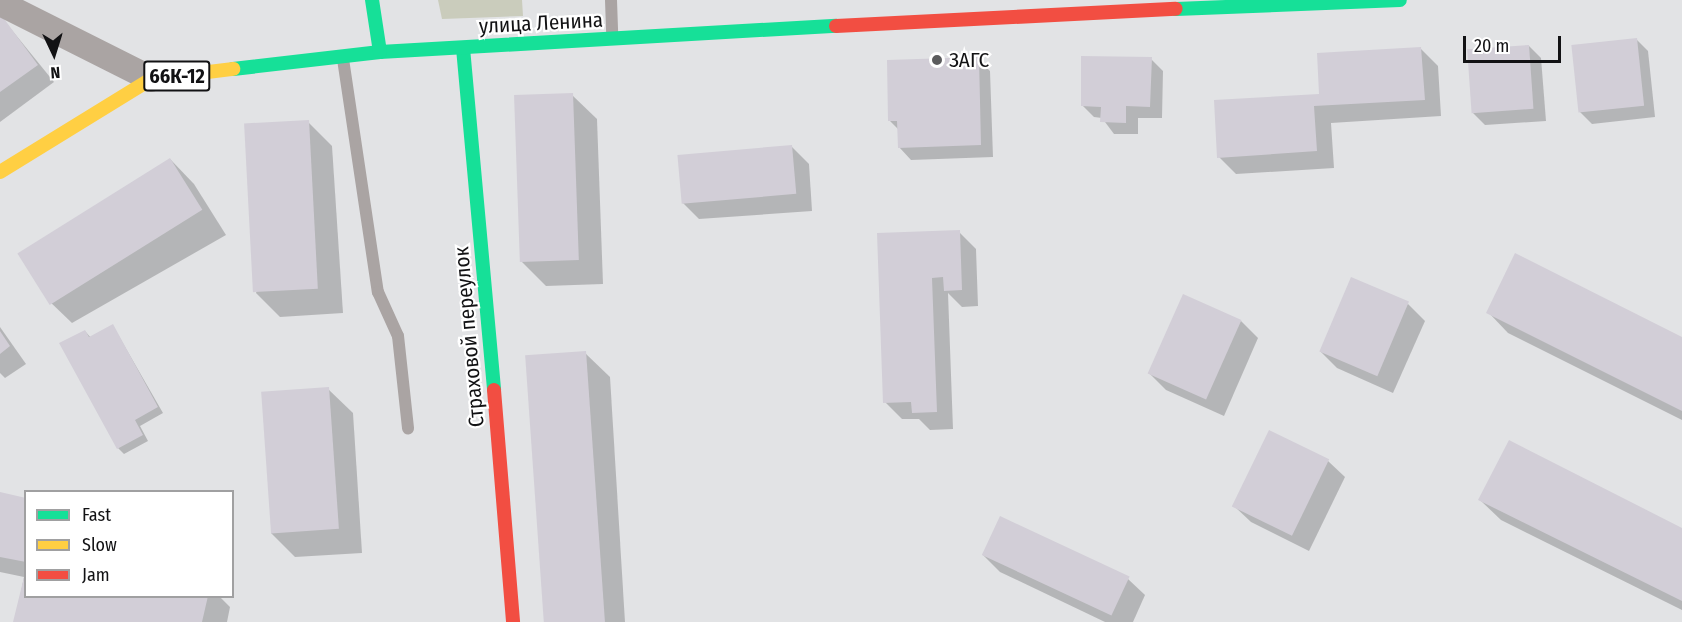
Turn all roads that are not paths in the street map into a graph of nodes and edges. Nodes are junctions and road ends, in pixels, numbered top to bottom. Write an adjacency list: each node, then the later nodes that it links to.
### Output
1 (372, 0): 7 (street)
2 (611, 0): 5 (lane)
3 (1400, 0): 5 (street, улица Ленина)
4 (0, 3): 9 (street)
5 (612, 39): 6 (street, улица Ленина)
6 (463, 48): 7 (street, улица Ленина); 12 (street, Страховой переулок)
7 (380, 52): 8 (street, улица Ленина / 66К-12)
8 (343, 58): 9 (street, улица Ленина / 66К-12); 11 (lane)
9 (151, 79): 10 (street, улица Ленина / 66К-12)
10 (0, 172)
11 (408, 428)
12 (513, 622)

